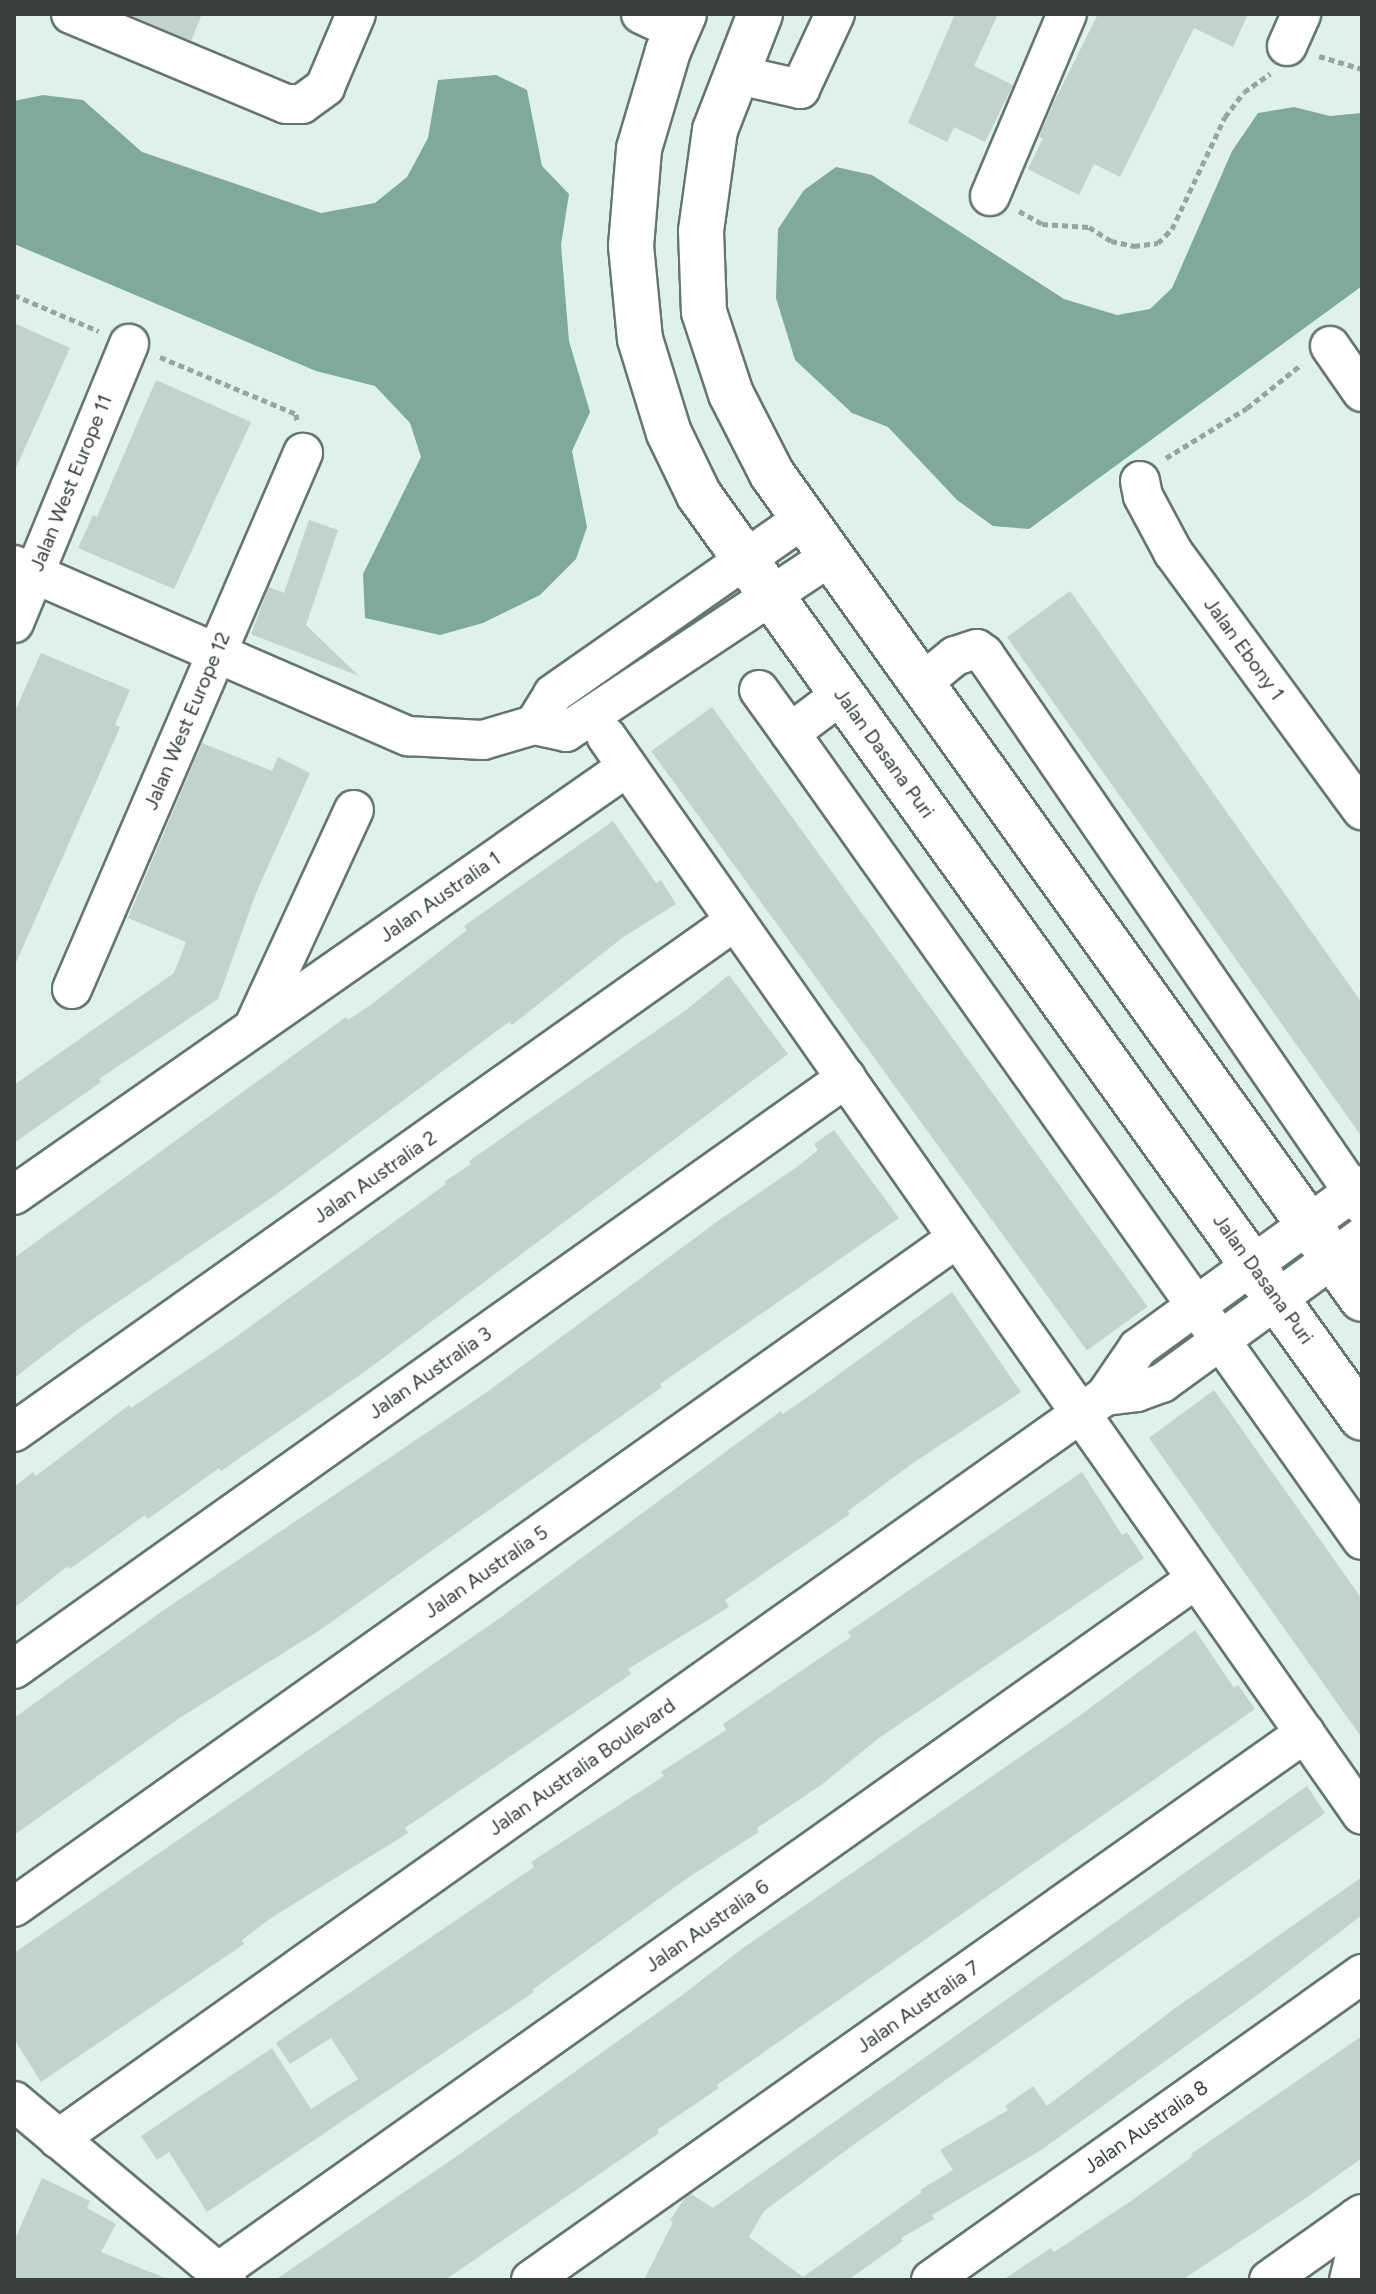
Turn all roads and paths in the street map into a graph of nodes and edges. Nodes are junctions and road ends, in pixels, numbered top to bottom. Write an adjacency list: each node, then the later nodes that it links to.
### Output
1 (356, 14): 5 (street)
2 (760, 14): 9 (main road)
3 (835, 14): 9 (street)
4 (1067, 14): 10 (street)
5 (83, 16)
6 (667, 20): 19 (main road, Jalan Dasana Puri)
7 (1294, 30): 8 (path); 10 (path)
8 (1362, 69)
9 (734, 74): 17 (main road)
10 (990, 196)
11 (14, 295): 12 (path)
12 (129, 344): 15 (path); 20 (street, Jalan West Europe 11)
13 (1330, 346): 14 (street); 16 (path)
14 (1362, 392)
15 (303, 453): 23 (street, Jalan West Europe 12)
16 (1140, 481): 30 (street, Jalan Ebony 1)
17 (804, 518): 18 (main road); 19 (street)
18 (831, 556): 21 (street); 24 (main road)
19 (745, 558): 21 (main road, Jalan Dasana Puri); 27 (street)
20 (24, 570): 22 (street, Jalan West Europe 11); 23 (street)
21 (771, 595): 26 (main road, Jalan Dasana Puri); 27 (street)
22 (14, 623)
23 (217, 651): 27 (street); 32 (street, Jalan West Europe 12)
24 (922, 683): 35 (street); 38 (main road)
25 (759, 690): 28 (street)
26 (842, 694): 28 (street); 39 (main road, Jalan Dasana Puri)
27 (534, 725)
28 (790, 733): 42 (street)
29 (354, 810): 33 (street)
30 (1362, 810)
31 (735, 921): 33 (street, Jalan Australia 1); 34 (street); 46 (street, Jalan Australia 2)
32 (72, 989)
33 (253, 1028): 36 (street, Jalan Australia 1)
34 (846, 1078): 37 (street); 49 (street, Jalan Australia 3)
35 (1359, 1194): 38 (street)
36 (14, 1195)
37 (957, 1238): 44 (street); 52 (street, Jalan Australia 5)
38 (1335, 1240): 39 (street); 40 (street); 41 (main road)
39 (1253, 1264): 40 (main road, Jalan Dasana Puri); 42 (street)
40 (1278, 1299): 43 (street); 45 (main road, Jalan Dasana Puri)
41 (1362, 1299)
42 (1195, 1305): 43 (street); 44 (street)
43 (1220, 1341): 44 (street); 47 (street)
44 (1093, 1404): 48 (street); 55 (street, Jalan Australia Boulevard)
45 (1362, 1418)
46 (14, 1432)
47 (1362, 1540)
48 (1196, 1579): 50 (street); 57 (street, Jalan Australia 6)
49 (14, 1669)
50 (1305, 1733): 51 (street); 58 (street, Jalan Australia 7)
51 (1362, 1815)
52 (14, 1907)
53 (1362, 1974): 59 (street, Jalan Australia 8)
54 (14, 2101): 55 (street)
55 (58, 2139): 57 (street)
56 (1359, 2216): 60 (street); 61 (street)
57 (222, 2277)
58 (531, 2280)
59 (931, 2280)
60 (1269, 2280)
61 (1349, 2280)

